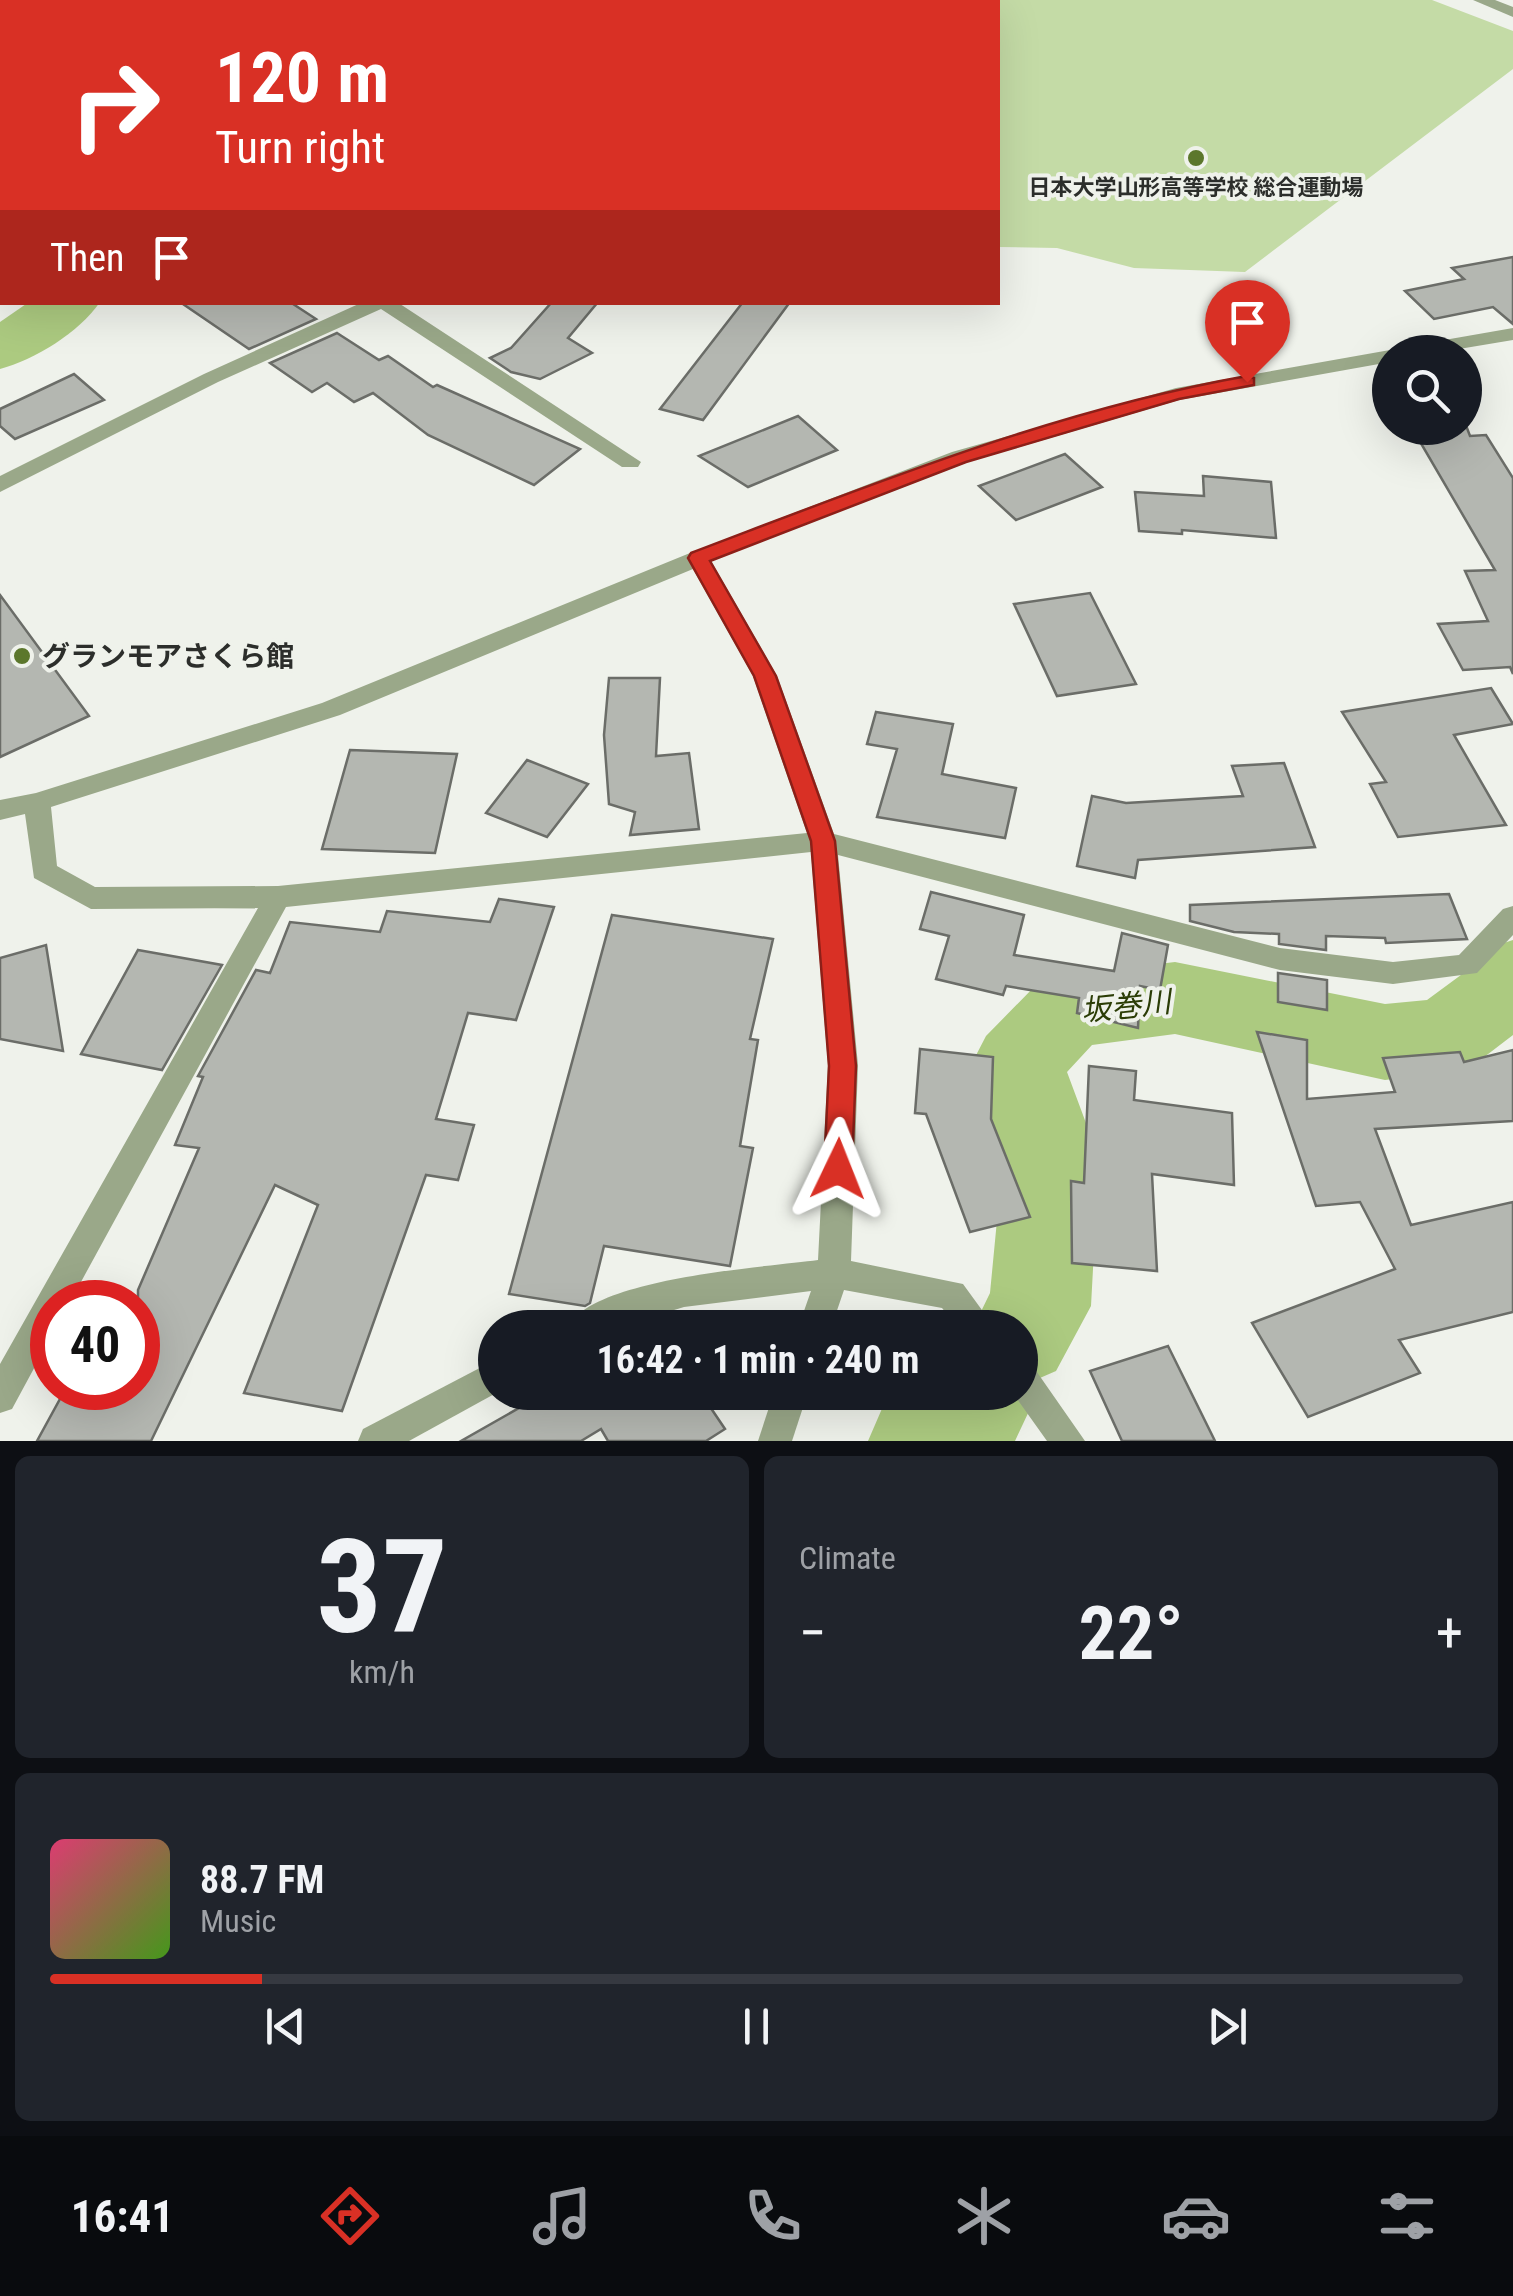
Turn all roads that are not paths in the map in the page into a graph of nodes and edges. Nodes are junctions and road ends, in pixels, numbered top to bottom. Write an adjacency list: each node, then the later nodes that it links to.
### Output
1 (1482, 0): 2 (street)
2 (1513, 12)
3 (387, 305): 8 (street)
4 (349, 308): 9 (street)
5 (1513, 334): 6 (street)
6 (1482, 339)
7 (1372, 359): 10 (street)
8 (630, 462)
9 (0, 485)
10 (698, 558): 11 (street); 13 (street)
11 (36, 802): 12 (street); 14 (street)
12 (0, 810)
13 (823, 841): 14 (street); 15 (street); 16 (street)
14 (278, 897): 20 (street)
15 (1513, 917)
16 (834, 1273): 17 (street); 18 (street); 19 (street)
17 (614, 1310)
18 (821, 1310)
19 (963, 1310)
20 (11, 1354): 22 (street)
21 (478, 1385): 24 (street)
22 (0, 1397)
23 (1038, 1399): 25 (street)
24 (376, 1441)
25 (1068, 1441)

